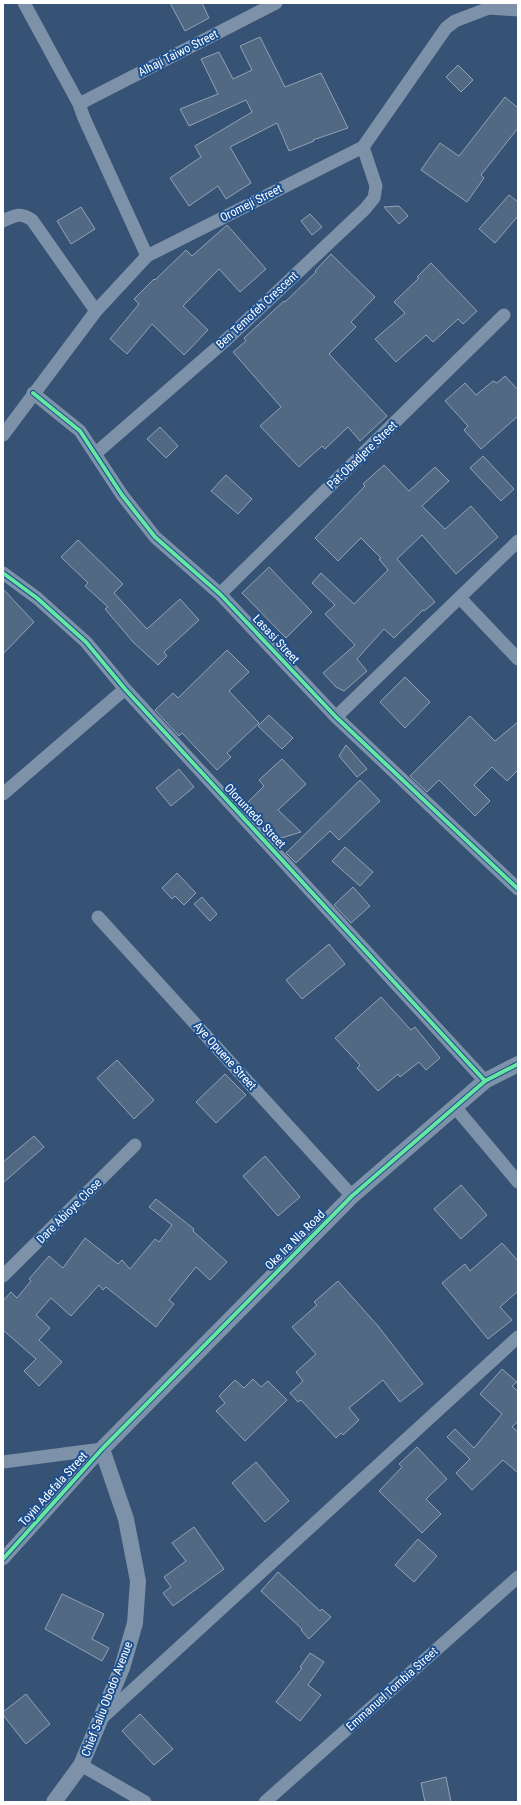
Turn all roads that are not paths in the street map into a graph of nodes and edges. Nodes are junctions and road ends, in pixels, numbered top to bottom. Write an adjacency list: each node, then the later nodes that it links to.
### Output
1 (24, 3): 4 (street)
2 (276, 3): 4 (street, Alhaji Taiwo Street)
3 (518, 10): 5 (street, Oromeji Street)
4 (79, 104): 7 (street)
5 (363, 147): 7 (street, Oromeji Street); 12 (street, Ben Temofeh Crescent)
6 (3, 221): 8 (street)
7 (147, 256): 8 (street, Oromeji Street)
8 (96, 311): 10 (street, Oromeji Street)
9 (504, 315): 15 (street, Pat-Obadjere Street)
10 (33, 393): 11 (street, Oromeji Street); 12 (street, Lasasi Street)
11 (3, 435)
12 (96, 453): 15 (street, Lasasi Street)
13 (518, 541): 16 (street)
14 (3, 573): 18 (street, Oloruntedo Street)
15 (220, 594): 19 (street, Lasasi Street)
16 (460, 598): 17 (street); 19 (street)
17 (518, 660)
18 (125, 689): 20 (street); 24 (street, Oloruntedo Street)
19 (336, 717): 21 (street, Lasasi Street)
20 (3, 794)
21 (518, 888)
22 (98, 917): 28 (street, Aye Opuene Street)
23 (518, 1064): 24 (street, Oke Ira Nla Road)
24 (485, 1081): 25 (street, Oke Ira Nla Road)
25 (455, 1107): 27 (street); 28 (street, Oke Ira Nla Road)
26 (135, 1145): 29 (street, Dare Abioye Close)
27 (518, 1182)
28 (352, 1196): 31 (street, Oke Ira Nla Road)
29 (3, 1276)
30 (518, 1337): 35 (street)
31 (102, 1449): 32 (street); 33 (street, Toyin Adefala Street); 35 (street, Chief Saliu Obodo Avenue)
32 (3, 1462)
33 (3, 1559)
34 (518, 1577): 39 (street, Emmanuel Tombia Street)
35 (100, 1719): 36 (street, Chief Saliu Obodo Avenue)
36 (81, 1765): 37 (street, Chief Saliu Obodo Avenue); 38 (street)
37 (54, 1802)
38 (145, 1802)
39 (266, 1802)

